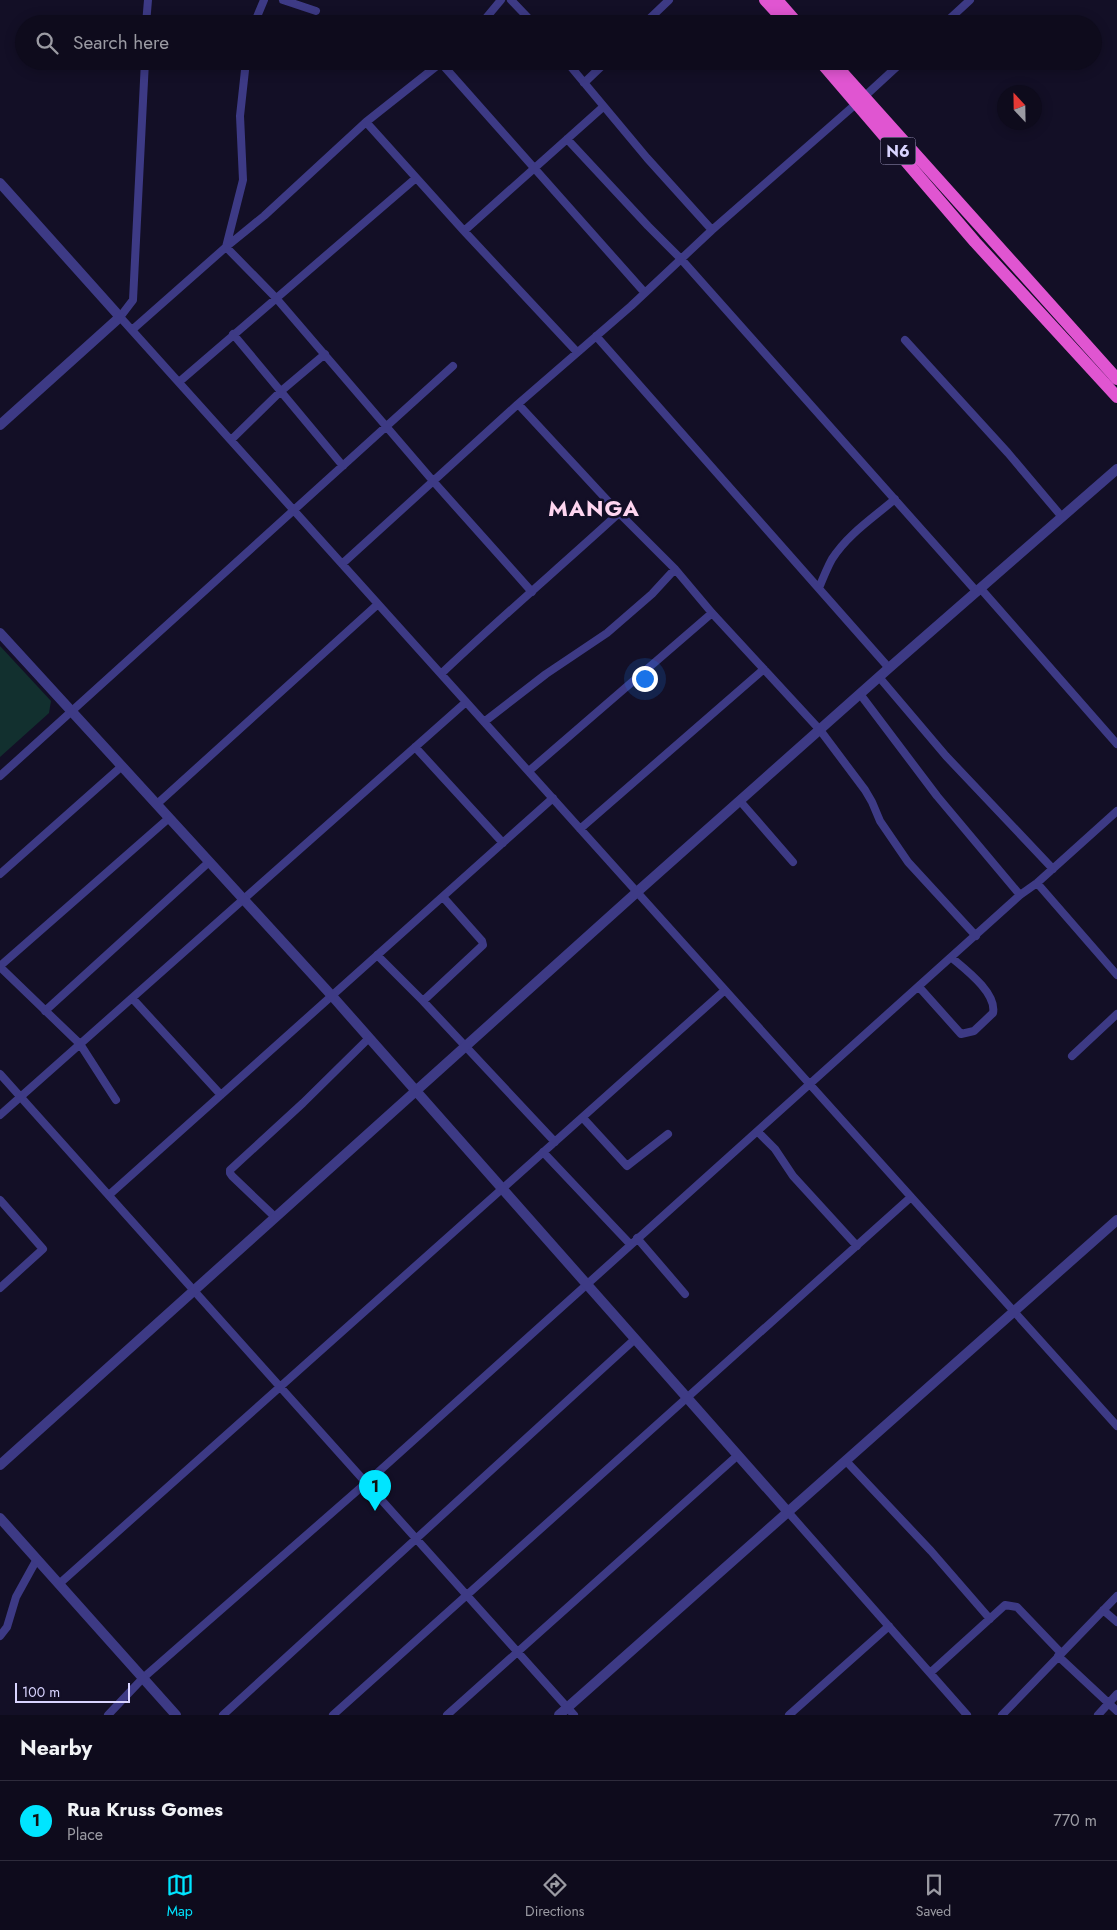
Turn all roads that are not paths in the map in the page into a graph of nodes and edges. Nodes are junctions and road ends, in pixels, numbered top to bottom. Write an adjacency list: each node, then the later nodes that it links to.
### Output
1 (148, 0): 11 (street)
2 (264, 0): 12 (street)
3 (283, 0): 10 (street)
4 (501, 0): 13 (street)
5 (511, 0): 14 (street)
6 (669, 0): 15 (street)
7 (765, 0): 16 (highway)
8 (777, 0): 17 (highway)
9 (970, 0): 18 (street)
10 (316, 11)
11 (147, 15)
12 (258, 15)
13 (488, 15)
14 (525, 15)
15 (653, 15)
16 (779, 15)
17 (790, 15)
18 (954, 15)
19 (145, 70): 43 (street)
20 (245, 70): 38 (street)
21 (432, 70): 31 (street)
22 (449, 70): 33 (street)
23 (573, 70): 28 (street)
24 (598, 70): 28 (street)
25 (829, 70): 29 (highway, N6)
26 (839, 70): 29 (highway, N6)
27 (893, 70): 29 (street)
28 (584, 83): 30 (street)
29 (861, 100): 36 (street); 40 (highway, N6)
30 (603, 107): 32 (street); 36 (street)
31 (366, 122): 34 (street); 38 (street)
32 (567, 139): 33 (street); 39 (street)
33 (534, 169): 37 (street); 41 (street)
34 (416, 178): 37 (street); 42 (street)
35 (0, 183): 43 (street)
36 (712, 230): 39 (street)
37 (464, 232): 48 (street)
38 (226, 247): 42 (street); 44 (street)
39 (681, 258): 41 (street); 62 (street)
40 (1025, 286): 51 (highway, N6); 54 (highway, N6)
41 (645, 292): 46 (street)
42 (276, 298): 45 (street); 49 (street)
43 (120, 317): 44 (street); 56 (street)
44 (132, 330): 52 (street)
45 (234, 334): 52 (street); 53 (street)
46 (596, 336): 48 (street); 68 (street)
47 (905, 340): 65 (street)
48 (577, 352): 55 (street)
49 (325, 354): 53 (street); 57 (street)
50 (453, 366): 57 (street)
51 (1117, 380)
52 (179, 382): 58 (street)
53 (280, 392): 58 (street); 59 (street)
54 (1117, 397)
55 (518, 404): 61 (street); 64 (street)
56 (0, 425)
57 (387, 426): 59 (street); 61 (street)
58 (231, 440): 63 (street)
59 (343, 466): 63 (street)
60 (1117, 469): 65 (street)
61 (433, 481): 66 (street); 70 (street)
62 (894, 499): 68 (street); 69 (street)
63 (294, 510): 66 (street); 80 (street)
64 (619, 513): 67 (street); 70 (street)
65 (1062, 517): 69 (street)
66 (342, 564): 71 (street)
67 (675, 569): 72 (street); 81 (street)
68 (819, 588): 74 (street)
69 (979, 590): 74 (street); 83 (street)
70 (532, 592): 76 (street)
71 (378, 604): 76 (street); 90 (street)
72 (712, 613): 75 (street); 86 (street)
73 (0, 633): 80 (street)
74 (889, 668): 77 (street)
75 (764, 669): 82 (street); 93 (street)
76 (441, 674): 79 (street)
77 (879, 677): 78 (street); 97 (street)
78 (860, 694): 82 (street); 101 (street)
79 (466, 702): 81 (street); 84 (street)
80 (71, 710): 85 (street); 87 (street)
81 (484, 722): 86 (street)
82 (820, 730): 89 (street); 104 (street)
83 (1117, 744)
84 (414, 747): 94 (street); 103 (street)
85 (122, 766): 90 (street); 98 (street)
86 (528, 771): 88 (street)
87 (0, 776)
88 (553, 798): 93 (street); 94 (street)
89 (740, 801): 96 (street); 100 (street)
90 (157, 804): 92 (street)
91 (1117, 811): 97 (street)
92 (169, 818): 95 (street); 107 (street)
93 (580, 829): 100 (street)
94 (503, 843): 102 (street)
95 (209, 862): 103 (street); 114 (street)
96 (793, 862)
97 (1053, 869): 99 (street)
98 (0, 874)
99 (1037, 883): 101 (street); 108 (street)
100 (637, 892): 110 (street); 118 (street)
101 (1020, 895): 104 (street)
102 (443, 897): 105 (street); 113 (street)
103 (243, 899): 111 (street); 112 (street)
104 (976, 936): 106 (street)
105 (377, 955): 111 (street); 113 (street)
106 (952, 958): 109 (street); 109 (street)
107 (0, 966): 114 (street)
108 (1117, 975)
109 (918, 987): 121 (street)
110 (725, 990): 121 (street); 127 (street)
111 (333, 997): 116 (street); 123 (street)
112 (132, 998): 117 (street); 123 (street)
113 (423, 1001): 118 (street)
114 (45, 1011): 117 (street)
115 (1117, 1014): 119 (street)
116 (369, 1038): 122 (street); 136 (street)
117 (80, 1044): 124 (street); 125 (street)
118 (466, 1046): 122 (street); 130 (street)
119 (1072, 1056)
120 (0, 1074): 124 (street)
121 (810, 1084): 128 (street); 134 (street)
122 (416, 1090): 132 (street); 136 (street)
123 (221, 1095): 133 (street)
124 (20, 1097): 126 (street); 133 (street)
125 (116, 1100)
126 (0, 1115)
127 (583, 1118): 129 (street); 130 (street)
128 (758, 1132): 138 (street); 140 (street)
129 (668, 1134)
130 (555, 1142): 131 (street)
131 (544, 1152): 132 (street); 139 (street)
132 (502, 1189): 141 (street); 147 (street)
133 (109, 1196): 143 (street)
134 (911, 1197): 140 (street); 145 (street)
135 (0, 1200): 142 (street)
136 (275, 1216): 143 (street)
137 (1117, 1220): 145 (street)
138 (637, 1238): 139 (street); 144 (street)
139 (630, 1244): 141 (street)
140 (857, 1246): 148 (street)
141 (587, 1285): 146 (street); 153 (street)
142 (0, 1288)
143 (193, 1290): 147 (street); 152 (street)
144 (685, 1294)
145 (1014, 1312): 149 (street); 151 (street)
146 (635, 1339): 148 (street); 156 (street)
147 (280, 1387): 153 (street); 158 (street)
148 (687, 1398): 150 (street); 159 (street)
149 (1117, 1426)
150 (738, 1456): 154 (street); 166 (street)
151 (846, 1461): 154 (street); 162 (street)
152 (0, 1465)
153 (366, 1483): 156 (street); 169 (street)
154 (788, 1512): 164 (street); 172 (street)
155 (0, 1518): 157 (street)
156 (416, 1538): 159 (street); 176 (street)
157 (37, 1559): 158 (street); 165 (street)
158 (59, 1584): 169 (street)
159 (467, 1595): 166 (street); 177 (street)
160 (1117, 1596): 161 (street)
161 (1104, 1610): 163 (street); 167 (street)
162 (990, 1619): 167 (street); 168 (street)
163 (1117, 1622)
164 (889, 1626): 168 (street); 180 (street)
165 (0, 1636)
166 (518, 1652): 172 (street); 178 (street)
167 (1060, 1655): 171 (street); 182 (street)
168 (930, 1673): 181 (street)
169 (143, 1678): 174 (street); 175 (street)
170 (1117, 1694): 171 (street)
171 (1110, 1704): 173 (street); 183 (street)
172 (571, 1711): 179 (street)
173 (1117, 1711)
174 (108, 1715)
175 (176, 1715)
176 (223, 1715)
177 (333, 1715)
178 (447, 1715)
179 (559, 1715)
180 (789, 1715)
181 (967, 1715)
182 (1002, 1715)
183 (1098, 1715)

